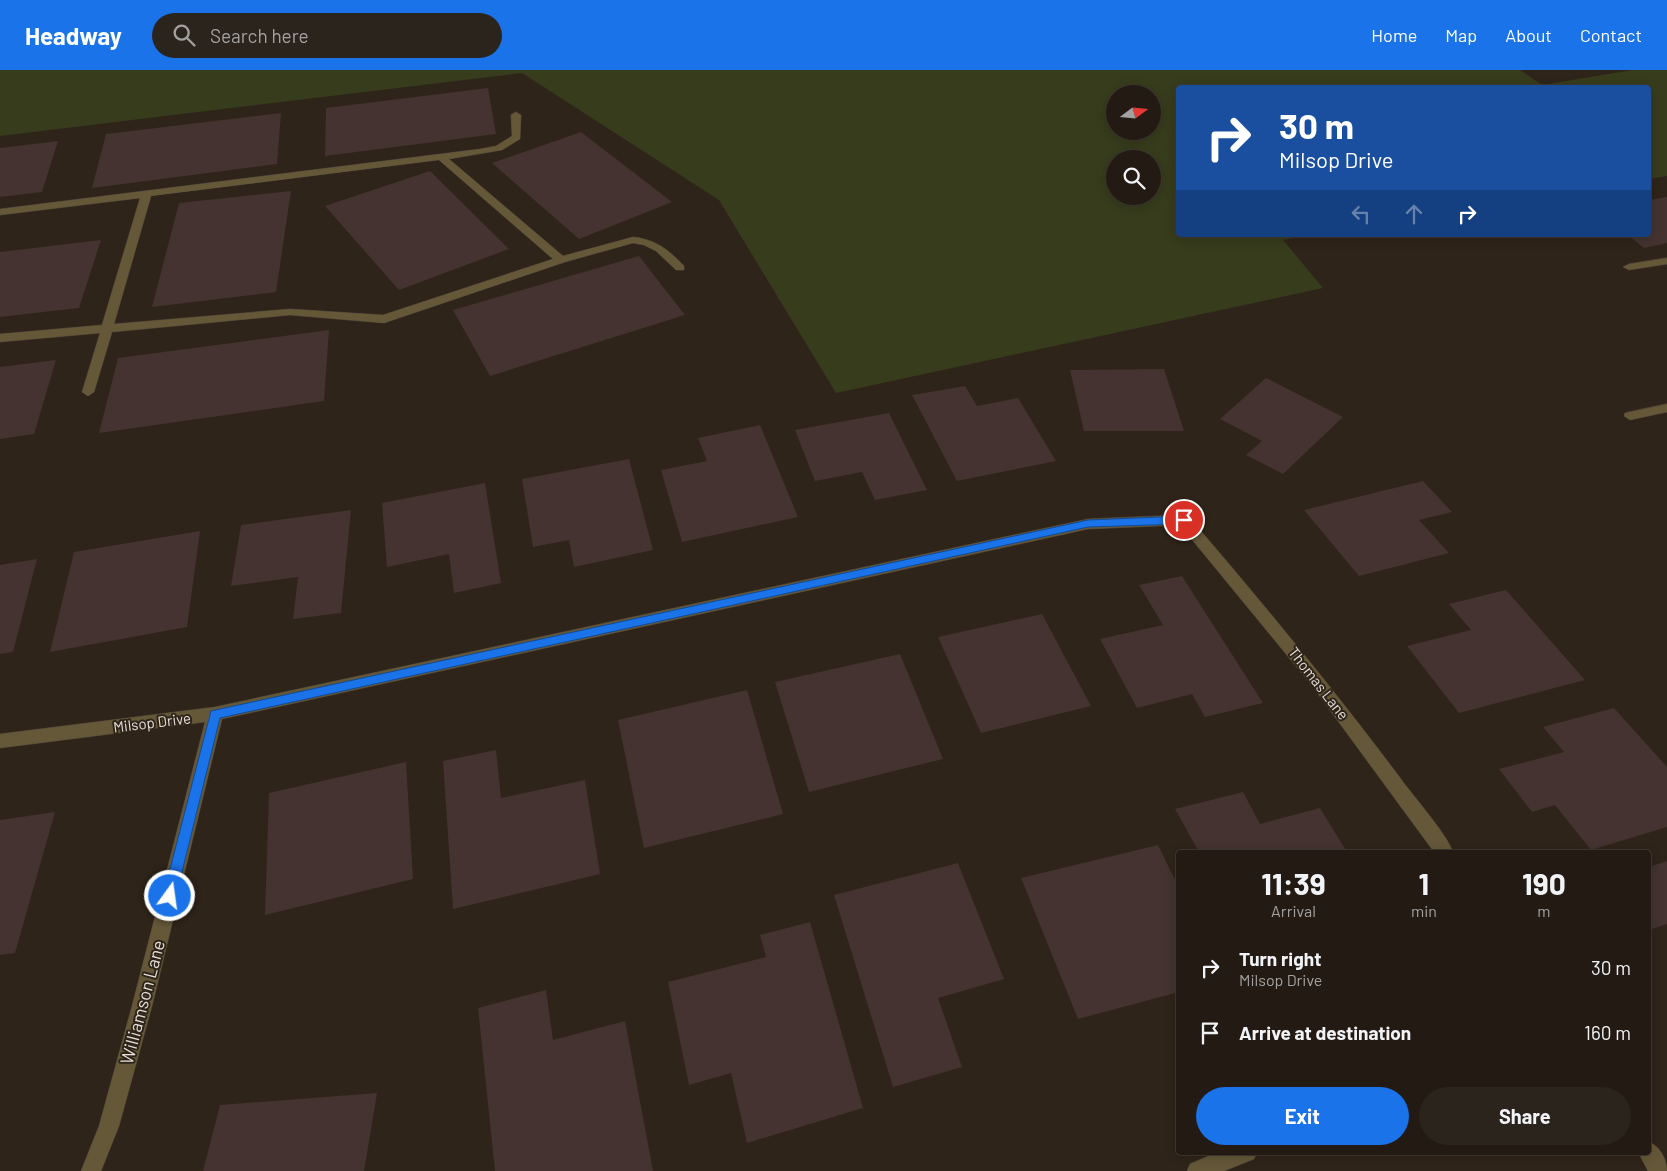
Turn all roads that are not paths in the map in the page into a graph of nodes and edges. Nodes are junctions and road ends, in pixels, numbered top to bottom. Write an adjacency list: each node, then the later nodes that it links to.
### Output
1 (516, 115): 2 (street)
2 (442, 157): 3 (street); 5 (street)
3 (147, 193): 4 (street); 9 (street)
4 (0, 212)
5 (561, 260): 8 (street); 9 (street)
6 (1667, 261): 7 (street)
7 (1629, 267)
8 (680, 268)
9 (108, 328): 10 (street); 11 (street)
10 (0, 338)
11 (88, 392)
12 (1667, 408): 13 (street)
13 (1630, 416)
14 (1184, 520): 15 (street, Milsop Drive); 17 (street, Thomas Lane)
15 (215, 714): 16 (street, Milsop Drive); 20 (street, Williamson Lane)
16 (0, 741)
17 (1443, 850)
18 (1239, 1155): 21 (street)
19 (1650, 1155): 22 (street)
20 (91, 1171)
21 (1197, 1171)
22 (1660, 1171)

